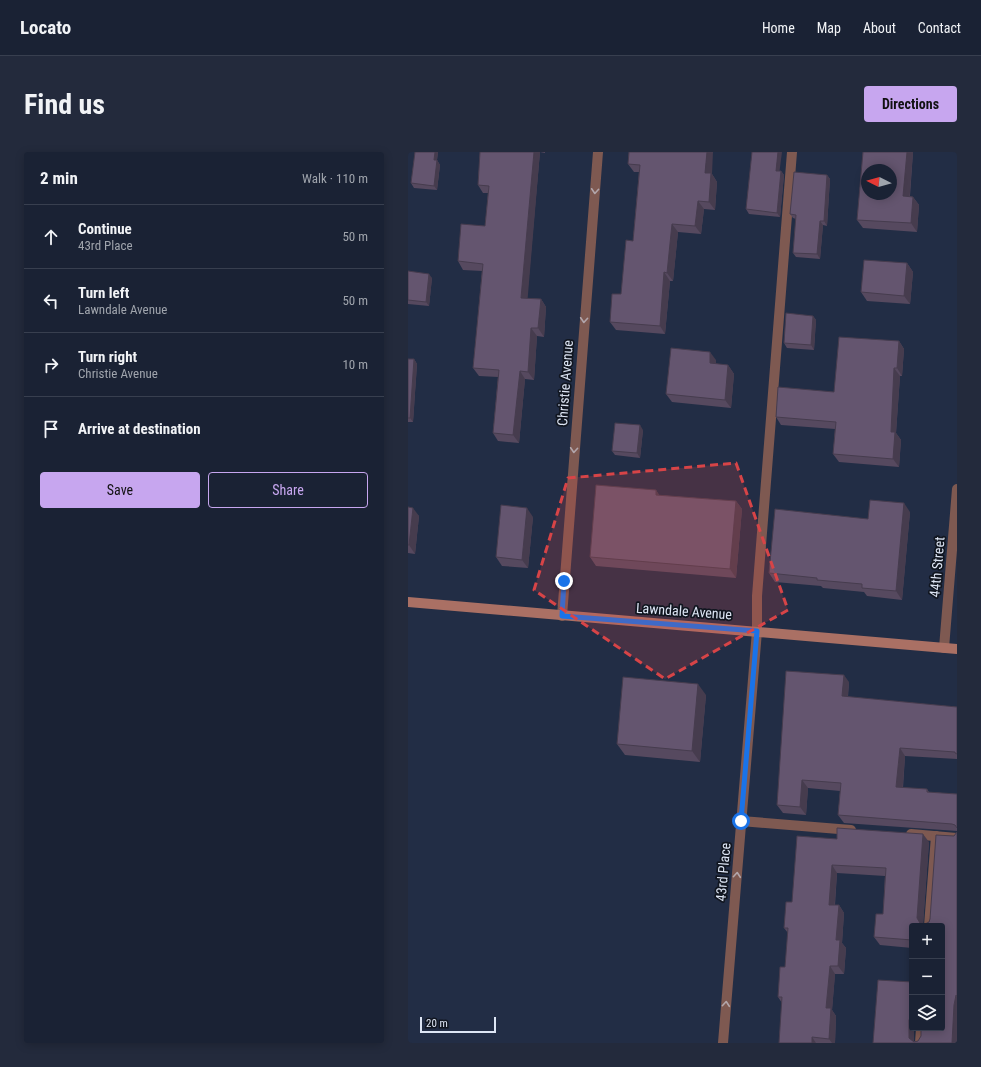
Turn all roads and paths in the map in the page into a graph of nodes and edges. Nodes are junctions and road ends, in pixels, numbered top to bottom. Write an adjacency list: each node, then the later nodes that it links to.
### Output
1 (598, 152): 5 (street, Christie Avenue, one-way to 5)
2 (792, 152): 6 (street, 43rd Place)
3 (957, 489): 7 (street, 44th Street)
4 (408, 602): 5 (street, Lawndale Avenue)
5 (562, 616): 6 (street, Lawndale Avenue)
6 (757, 631): 7 (street, Lawndale Avenue); 9 (street, 43rd Place)
7 (944, 648): 8 (street, Lawndale Avenue)
8 (957, 649)
9 (741, 821): 10 (street); 16 (street, 43rd Place, one-way to 9)
10 (859, 830)
11 (897, 833): 12 (street)
12 (936, 836): 13 (street); 14 (street)
13 (957, 838)
14 (929, 923)
15 (921, 1031): 17 (street)
16 (723, 1043)
17 (920, 1043)

